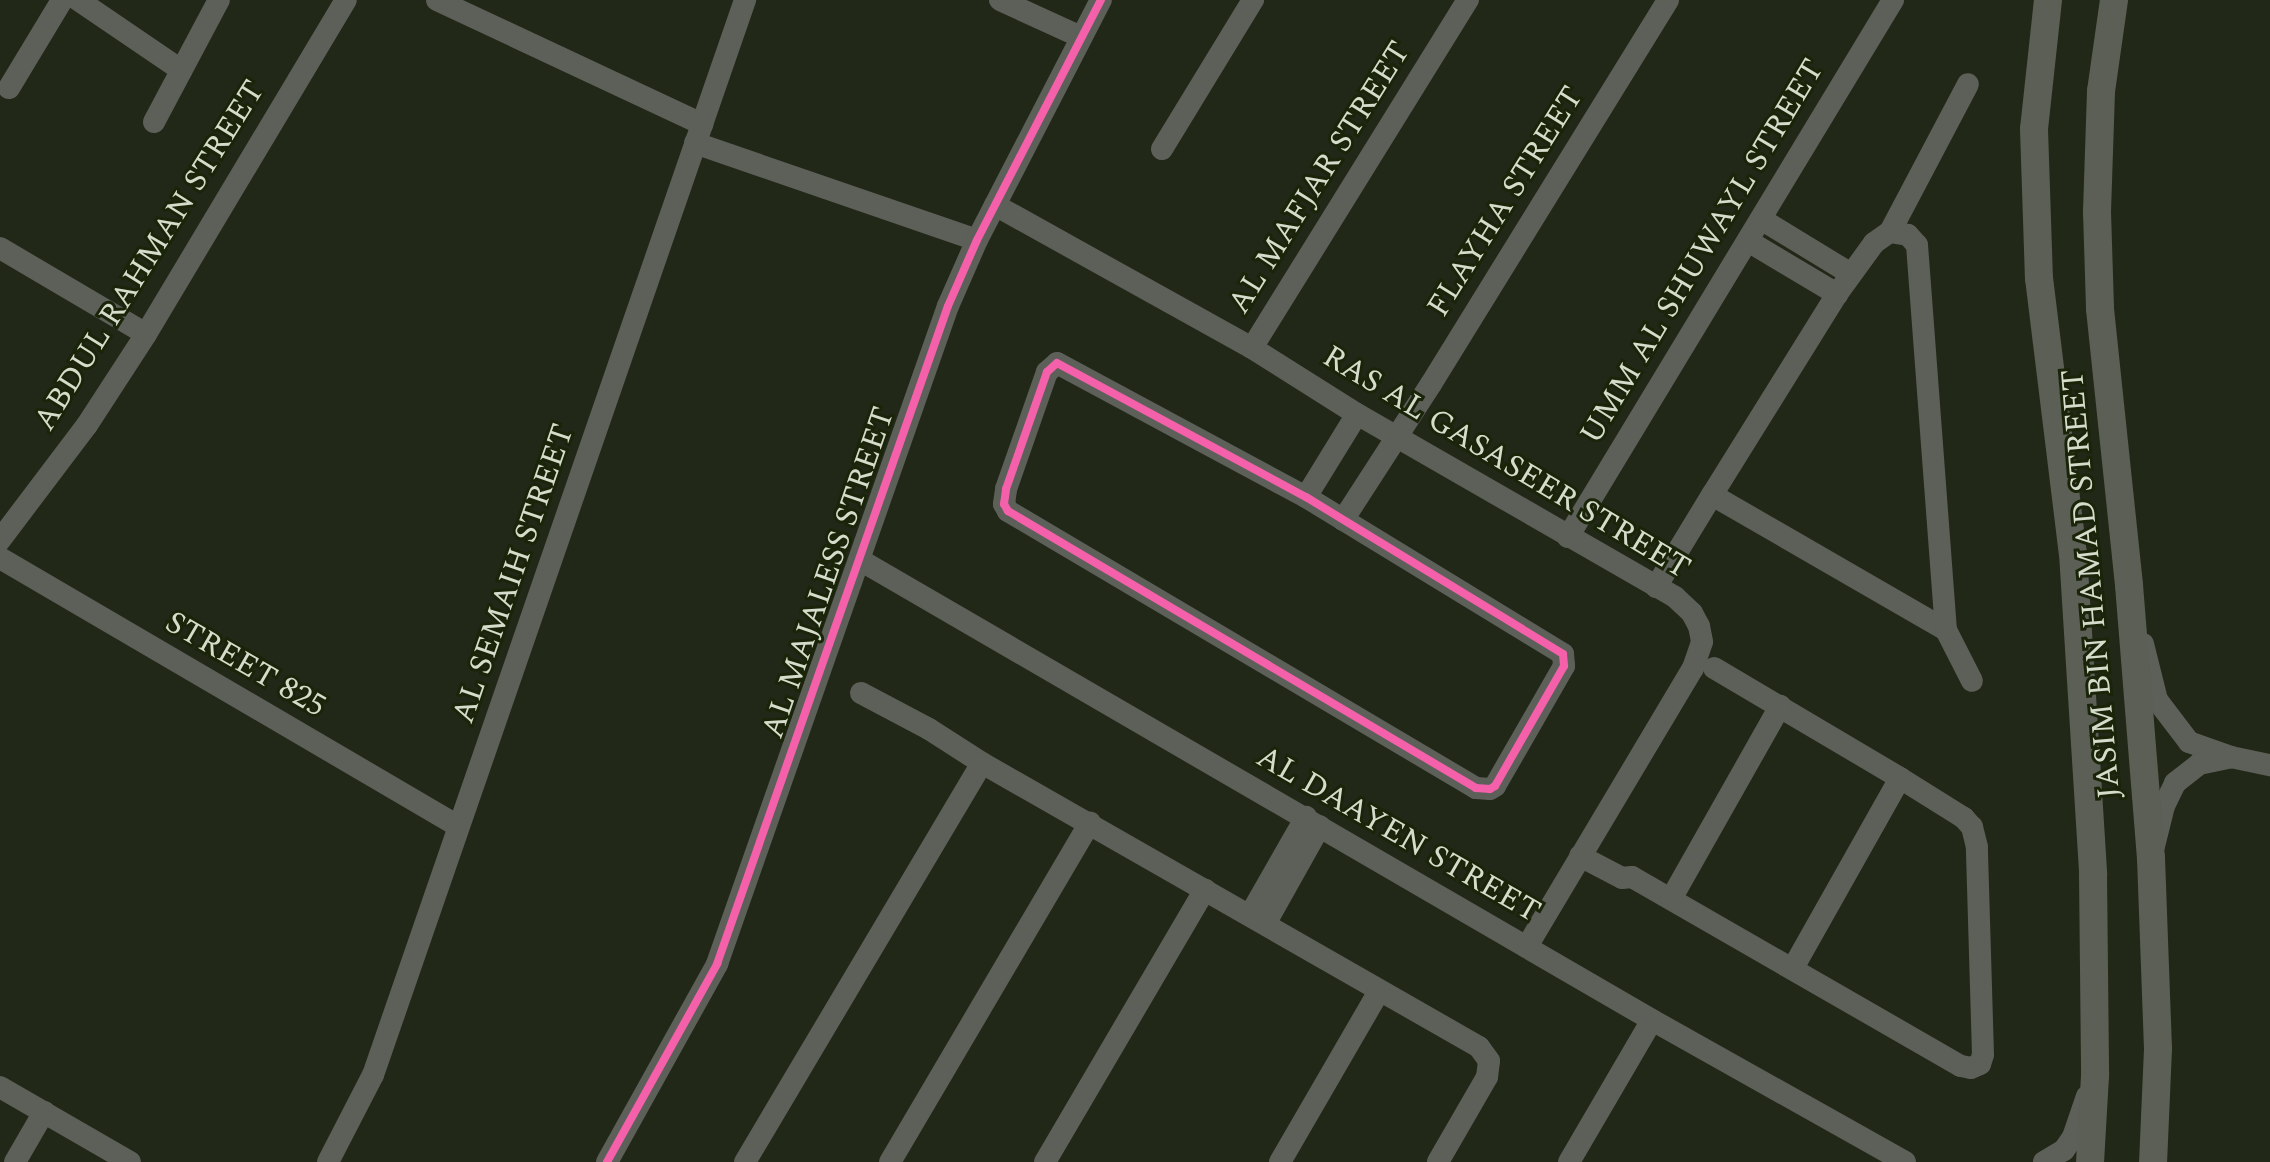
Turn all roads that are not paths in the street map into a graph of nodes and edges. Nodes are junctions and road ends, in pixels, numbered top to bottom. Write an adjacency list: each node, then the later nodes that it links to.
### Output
1 (62, 0): 18 (street)
2 (78, 0): 16 (street)
3 (219, 0): 16 (street)
4 (346, 0): 30 (street, ABDUL RAHMAN STREET)
5 (437, 0): 20 (street)
6 (745, 0): 20 (street, AL SEMAIH STREET)
7 (1000, 0): 15 (street)
8 (1101, 0): 15 (street, AL MAJALESS STREET)
9 (1253, 0): 21 (street)
10 (1468, 0): 31 (street, AL MAFJAR STREET)
11 (1668, 0): 33 (street, FLAYHA STREET)
12 (1893, 0): 23 (street, UMM AL SHUWAYL STREET)
13 (2048, 0): 64 (main road, JASIM BIN HAMAD STREET)
14 (2114, 0): 41 (main road, JASIM BIN HAMAD STREET)
15 (1081, 37): 22 (street, AL MAJALESS STREET)
16 (181, 70): 19 (street)
17 (1968, 84): 24 (street)
18 (9, 88)
19 (154, 122)
20 (699, 133): 25 (street); 54 (street, AL SEMAIH STREET)
21 (1162, 149)
22 (995, 205): 25 (street, AL MAJALESS STREET); 31 (street, RAS AL GASASEER STREET)
23 (1761, 219): 26 (street, UMM AL SHUWAYL STREET); 28 (street)
24 (1890, 232): 28 (street); 43 (street)
25 (977, 240): 40 (street, AL MAJALESS STREET)
26 (1748, 241): 29 (street); 37 (street, UMM AL SHUWAYL STREET)
27 (0, 248): 30 (street)
28 (1851, 274): 29 (street)
29 (1837, 294): 34 (street)
30 (146, 334): 38 (street, ABDUL RAHMAN STREET)
31 (1252, 348): 32 (street, RAS AL GASASEER STREET)
32 (1357, 414): 33 (street, RAS AL GASASEER STREET); 35 (street)
33 (1395, 436): 36 (street, FLAYHA STREET); 37 (street, RAS AL GASASEER STREET)
34 (1712, 495): 42 (street); 43 (street)
35 (1306, 497): 36 (street); 36 (street)
36 (1343, 520)
37 (1568, 537): 42 (street, RAS AL GASASEER STREET)
38 (0, 540)
39 (0, 558): 54 (street, STREET 825)
40 (860, 560): 52 (street, AL DAAYEN STREET); 70 (street, AL MAJALESS STREET)
41 (2129, 585): 48 (street); 56 (main road, JASIM BIN HAMAD STREET)
42 (1656, 587): 55 (street, RAS AL GASASEER STREET)
43 (1946, 630): 45 (street)
44 (1714, 668): 47 (street)
45 (1972, 681)
46 (861, 693): 49 (street)
47 (1780, 706): 51 (street); 58 (street)
48 (2231, 757): 50 (street); 56 (street)
49 (982, 763): 53 (street); 71 (street)
50 (2270, 765)
51 (1900, 778): 61 (street); 61 (street)
52 (1313, 821): 59 (street); 60 (street, AL DAAYEN STREET)
53 (1090, 822): 57 (street); 72 (street)
54 (458, 826): 69 (street, AL SEMAIH STREET)
55 (1584, 849): 58 (street); 60 (street, RAS AL GASASEER STREET)
56 (2151, 858): 80 (main road, JASIM BIN HAMAD STREET)
57 (1205, 889): 59 (street); 73 (street)
58 (1671, 899): 61 (street)
59 (1257, 920): 62 (street)
60 (1527, 947): 63 (street, AL DAAYEN STREET)
61 (1793, 968)
62 (1379, 991): 74 (street); 75 (street)
63 (1652, 1020): 76 (street); 77 (street, AL DAAYEN STREET)
64 (2095, 1076): 78 (street); 79 (main road, JASIM BIN HAMAD STREET)
65 (0, 1087): 66 (street)
66 (44, 1112): 67 (street); 68 (street)
67 (15, 1162)
68 (130, 1162)
69 (328, 1162)
70 (607, 1162)
71 (745, 1162)
72 (890, 1162)
73 (1045, 1162)
74 (1280, 1162)
75 (1438, 1162)
76 (1569, 1162)
77 (1905, 1162)
78 (2044, 1162)
79 (2090, 1162)
80 (2153, 1162)

